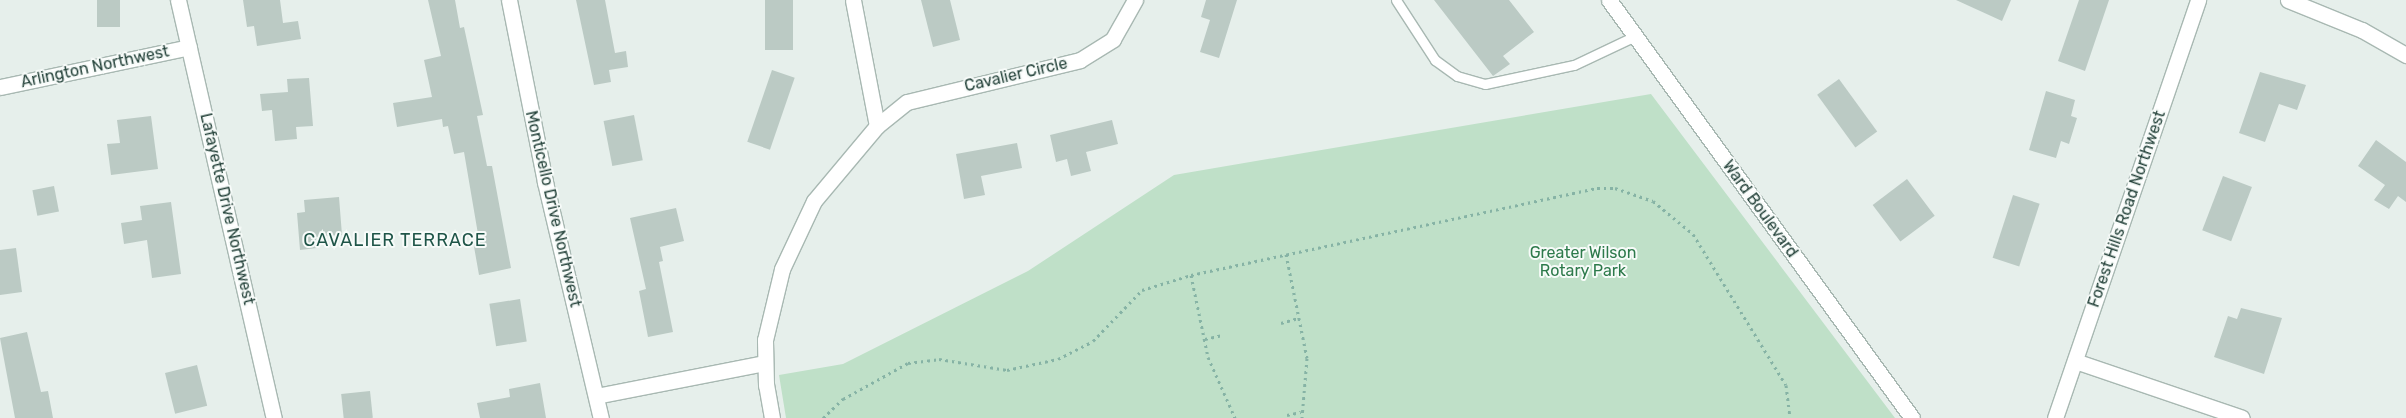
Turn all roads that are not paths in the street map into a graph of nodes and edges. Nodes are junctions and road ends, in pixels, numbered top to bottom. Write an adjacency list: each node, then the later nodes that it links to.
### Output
1 (178, 0): 10 (street, Lafayette Drive Northwest)
2 (509, 0): 16 (street, Monticello Drive Northwest)
3 (853, 0): 13 (street)
4 (1135, 0): 13 (street, Cavalier Circle)
5 (1396, 0): 9 (lane)
6 (1609, 0): 9 (street, Ward Boulevard)
7 (2198, 0): 14 (street, Forest Hills Road Northwest)
8 (2288, 0): 11 (street)
9 (1635, 36): 20 (street, Ward Boulevard)
10 (189, 46): 12 (street, Arlington Northwest); 17 (street, Lafayette Drive Northwest)
11 (2406, 55)
12 (0, 87)
13 (877, 126): 15 (street, Cavalier Circle)
14 (2075, 361): 21 (street, Forest Hills Road Northwest); 22 (street)
15 (764, 363): 16 (street); 19 (street, Cavalier Circle)
16 (596, 396): 18 (street, Monticello Drive Northwest)
17 (274, 418)
18 (601, 418)
19 (772, 418)
20 (1912, 418)
21 (2055, 418)
22 (2242, 418)

